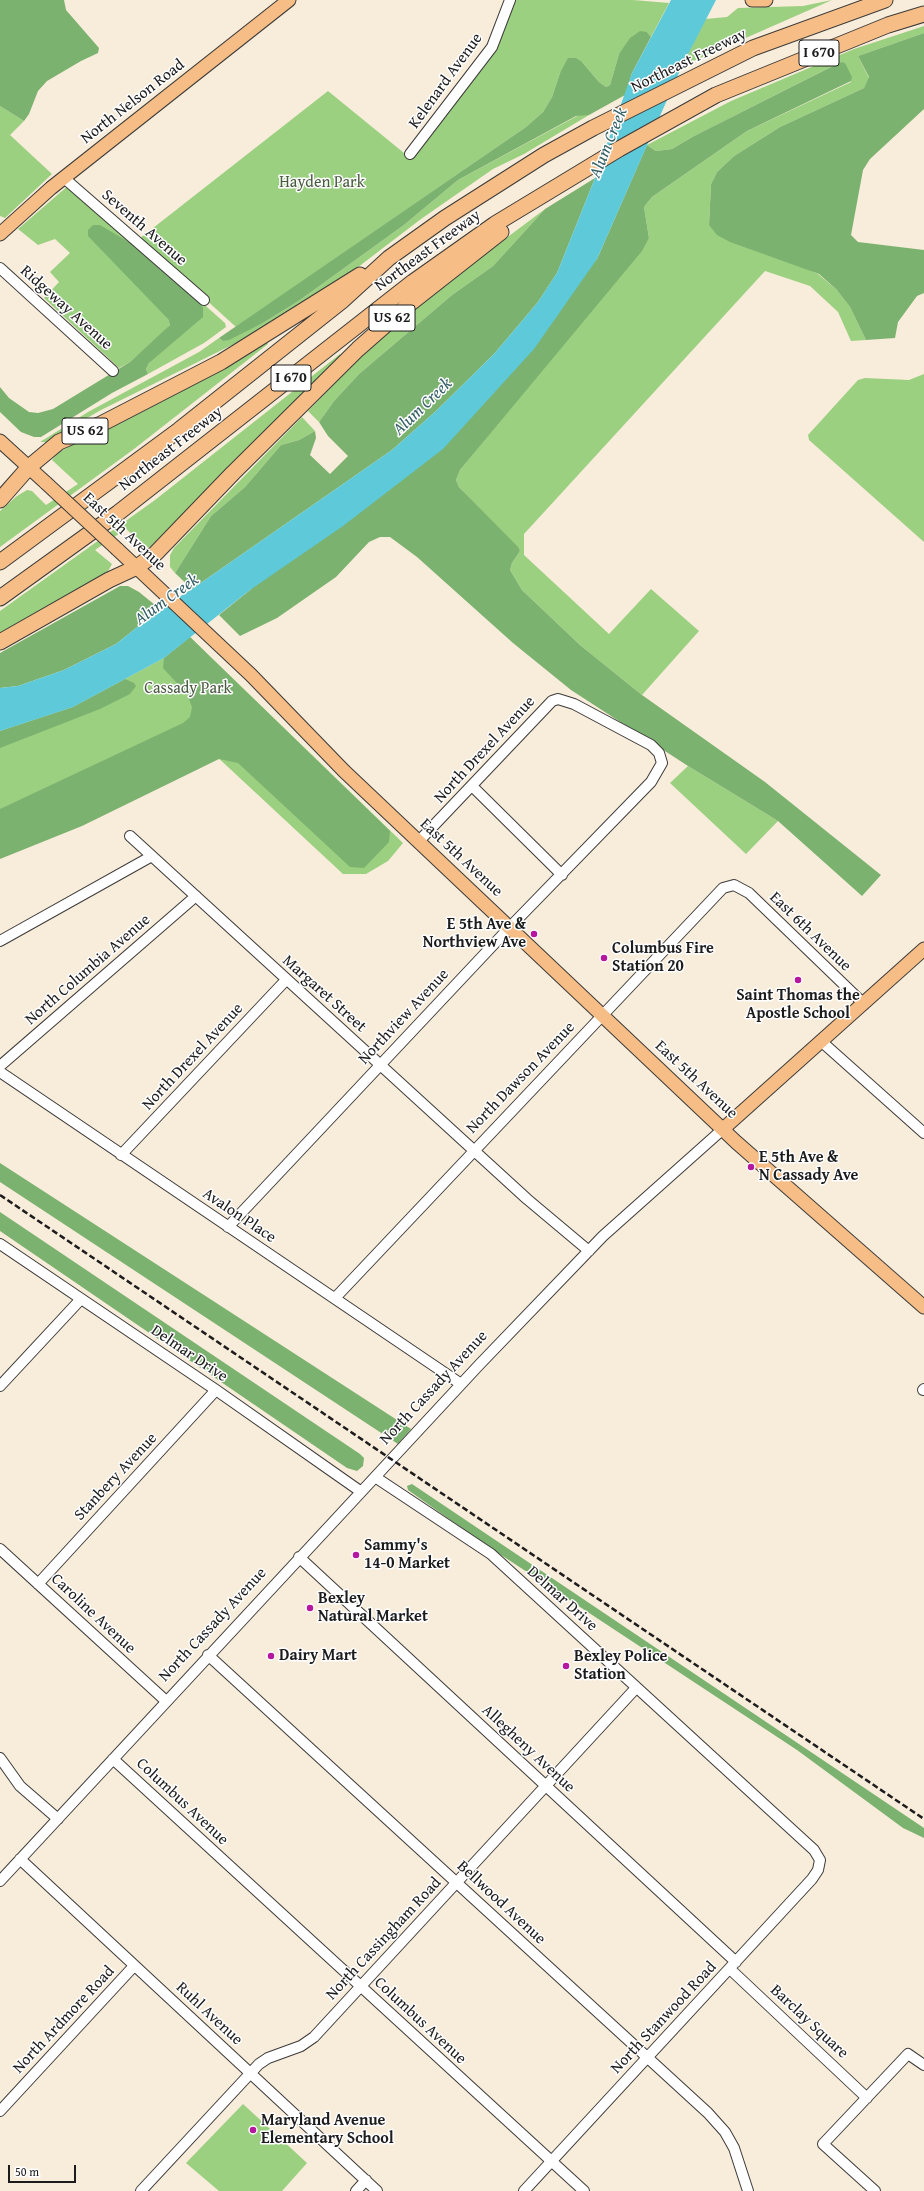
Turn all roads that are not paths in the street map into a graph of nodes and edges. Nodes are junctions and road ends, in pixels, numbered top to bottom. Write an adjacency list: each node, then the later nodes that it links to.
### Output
1 (289, 0): 6 (main road, North Nelson Road)
2 (510, 0): 5 (street, Kelenard Avenue)
3 (885, 0): 9 (highway, Northeast Freeway / I 670)
4 (924, 14): 7 (highway, Northeast Freeway / I 670)
5 (410, 154)
6 (64, 178): 8 (main road, North Nelson Road); 11 (street, Seventh Avenue)
7 (567, 181): 17 (highway, US 62); 18 (highway, Northeast Freeway / I 670)
8 (0, 233)
9 (389, 258): 14 (highway, US 62); 16 (highway, Northeast Freeway / I 670)
10 (0, 268): 12 (street, Ridgeway Avenue)
11 (204, 300)
12 (113, 371)
13 (0, 441): 14 (main road, East 5th Avenue)
14 (29, 467): 15 (highway); 17 (main road, East 5th Avenue, bridge)
15 (0, 500)
16 (0, 562)
17 (137, 567): 19 (highway); 23 (main road, East 5th Avenue)
18 (0, 598)
19 (0, 642)
20 (558, 699): 21 (street, North Drexel Avenue); 25 (street, Northview Avenue)
21 (472, 786): 23 (street, North Drexel Avenue); 25 (street)
22 (130, 836): 24 (street, Margaret Street)
23 (419, 842): 28 (main road, East 5th Avenue)
24 (152, 856): 27 (street, Margaret Street); 29 (street)
25 (562, 875): 28 (street, Northview Avenue)
26 (734, 885): 32 (street, East 6th Avenue); 33 (street, North Dawson Avenue)
27 (196, 896): 31 (street, Margaret Street); 36 (street, North Columbia Avenue)
28 (510, 927): 33 (main road, East 5th Avenue); 35 (street, Northview Avenue)
29 (0, 940)
30 (922, 954): 32 (main road, North Cassady Avenue)
31 (286, 980): 35 (street, Margaret Street); 41 (street, North Drexel Avenue)
32 (864, 1004): 34 (main road, North Cassady Avenue)
33 (602, 1015): 38 (main road, East 5th Avenue); 40 (street, North Dawson Avenue)
34 (822, 1042): 38 (main road, North Cassady Avenue); 39 (street)
35 (380, 1065): 40 (street, Margaret Street); 42 (street, Northview Avenue)
36 (0, 1066)
37 (0, 1072): 41 (street, Avalon Place)
38 (724, 1129): 44 (street, North Cassady Avenue); 47 (main road, East 5th Avenue)
39 (924, 1133)
40 (474, 1150): 44 (street, Margaret Street); 45 (street, North Dawson Avenue)
41 (121, 1155): 42 (street, Avalon Place)
42 (228, 1227): 45 (street, Avalon Place)
43 (0, 1244): 46 (street, Delmar Drive)
44 (589, 1251): 48 (street, North Cassady Avenue)
45 (335, 1298): 48 (street, Avalon Place)
46 (81, 1299): 49 (street); 50 (street, Delmar Drive)
47 (924, 1307)
48 (461, 1384): 51 (street, North Cassady Avenue)
49 (0, 1386)
50 (216, 1390): 52 (street, Delmar Drive); 55 (street, Stanbery Avenue)
51 (374, 1477): 52 (street, North Cassady Avenue); 57 (street, Delmar Drive)
52 (360, 1491): 54 (street, North Cassady Avenue)
53 (0, 1549): 55 (street, Caroline Avenue)
54 (299, 1557): 56 (street, North Cassady Avenue); 61 (street, Allegheny Avenue)
55 (38, 1584): 58 (street, Caroline Avenue)
56 (208, 1655): 58 (street, North Cassady Avenue); 66 (street, Bellwood Avenue)
57 (636, 1688): 61 (street, North Cassingham Road); 64 (street, Delmar Drive)
58 (166, 1701): 60 (street, North Cassady Avenue)
59 (0, 1758): 62 (street)
60 (113, 1759): 62 (street, North Cassady Avenue); 69 (street, Columbus Avenue)
61 (546, 1786): 66 (street, North Cassingham Road); 68 (street, Allegheny Avenue)
62 (58, 1819): 63 (street, North Cassady Avenue)
63 (20, 1860): 65 (street, North Cassady Avenue); 67 (street, Ruhl Avenue)
64 (820, 1860): 68 (street, North Stanwood Road)
65 (0, 1881)
66 (456, 1882): 69 (street, North Cassingham Road); 70 (street, Bellwood Avenue)
67 (134, 1966): 72 (street, Ruhl Avenue); 74 (street, North Ardmore Road)
68 (733, 1966): 70 (street, North Stanwood Road); 73 (street, Barclay Square)
69 (360, 1986): 72 (street, North Cassingham Road); 75 (street, Columbus Avenue)
70 (647, 2058): 75 (street, North Stanwood Road); 82 (street, Bellwood Avenue)
71 (924, 2065): 73 (street)
72 (250, 2073): 76 (street, Ruhl Avenue); 77 (street, North Cassingham Road)
73 (867, 2098): 83 (street)
74 (0, 2112)
75 (550, 2161): 80 (street, North Stanwood Road); 81 (street, Columbus Avenue)
76 (366, 2180): 78 (street); 79 (street, Ruhl Avenue)
77 (141, 2191)
78 (356, 2191)
79 (377, 2191)
80 (524, 2191)
81 (584, 2191)
82 (748, 2191)
83 (875, 2191)

